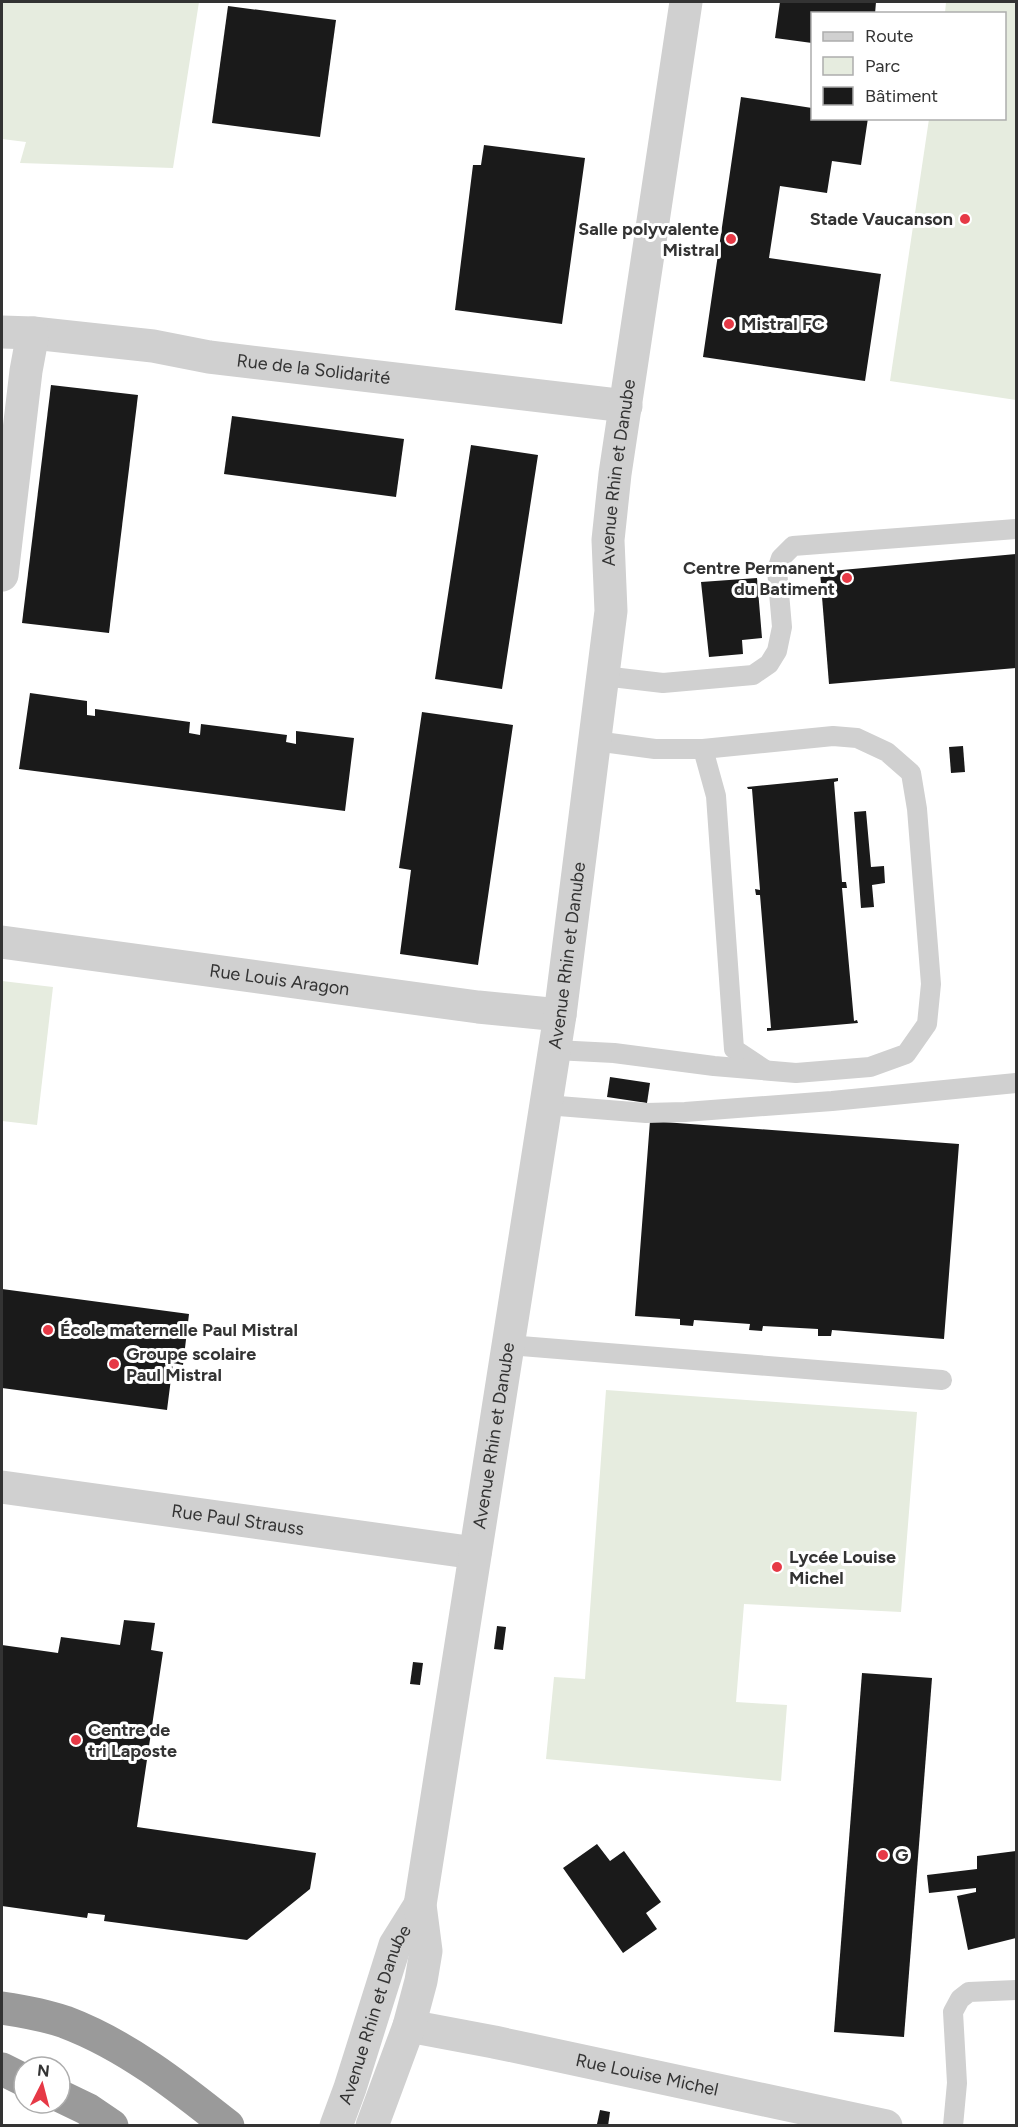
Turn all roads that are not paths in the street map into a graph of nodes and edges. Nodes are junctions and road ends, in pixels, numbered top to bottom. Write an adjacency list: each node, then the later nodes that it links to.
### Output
1 (686, 2): 3 (street, Avenue Rhin et Danube)
2 (17, 332): 3 (street, Rue de la Solidarité); 5 (street)
3 (626, 406): 6 (street, Avenue Rhin et Danube)
4 (1017, 529): 6 (lane)
5 (2, 575)
6 (603, 676): 7 (street, Avenue Rhin et Danube)
7 (595, 741): 8 (lane); 10 (street, Avenue Rhin et Danube)
8 (703, 749): 12 (lane); 12 (lane)
9 (2, 942): 10 (street, Rue Louis Aragon)
10 (560, 1015): 11 (street, Avenue Rhin et Danube)
11 (555, 1050): 12 (lane); 14 (street, Avenue Rhin et Danube)
12 (766, 1070)
13 (1017, 1083): 14 (lane)
14 (546, 1105): 15 (street, Avenue Rhin et Danube)
15 (508, 1345): 16 (lane); 18 (street, Avenue Rhin et Danube)
16 (942, 1380)
17 (2, 1487): 18 (street, Rue Paul Strauss)
18 (476, 1553): 19 (street, Avenue Rhin et Danube)
19 (420, 1905): 22 (street, Avenue Rhin et Danube); 26 (street, Avenue Rhin et Danube)
20 (1017, 1990): 29 (lane)
21 (2, 2008): 25 (highway)
22 (409, 2026): 27 (street, Avenue Rhin et Danube); 28 (street, Rue Louise Michel)
23 (72, 2102): 24 (highway)
24 (112, 2126)
25 (228, 2126)
26 (336, 2126)
27 (372, 2126)
28 (886, 2126)
29 (953, 2126)

